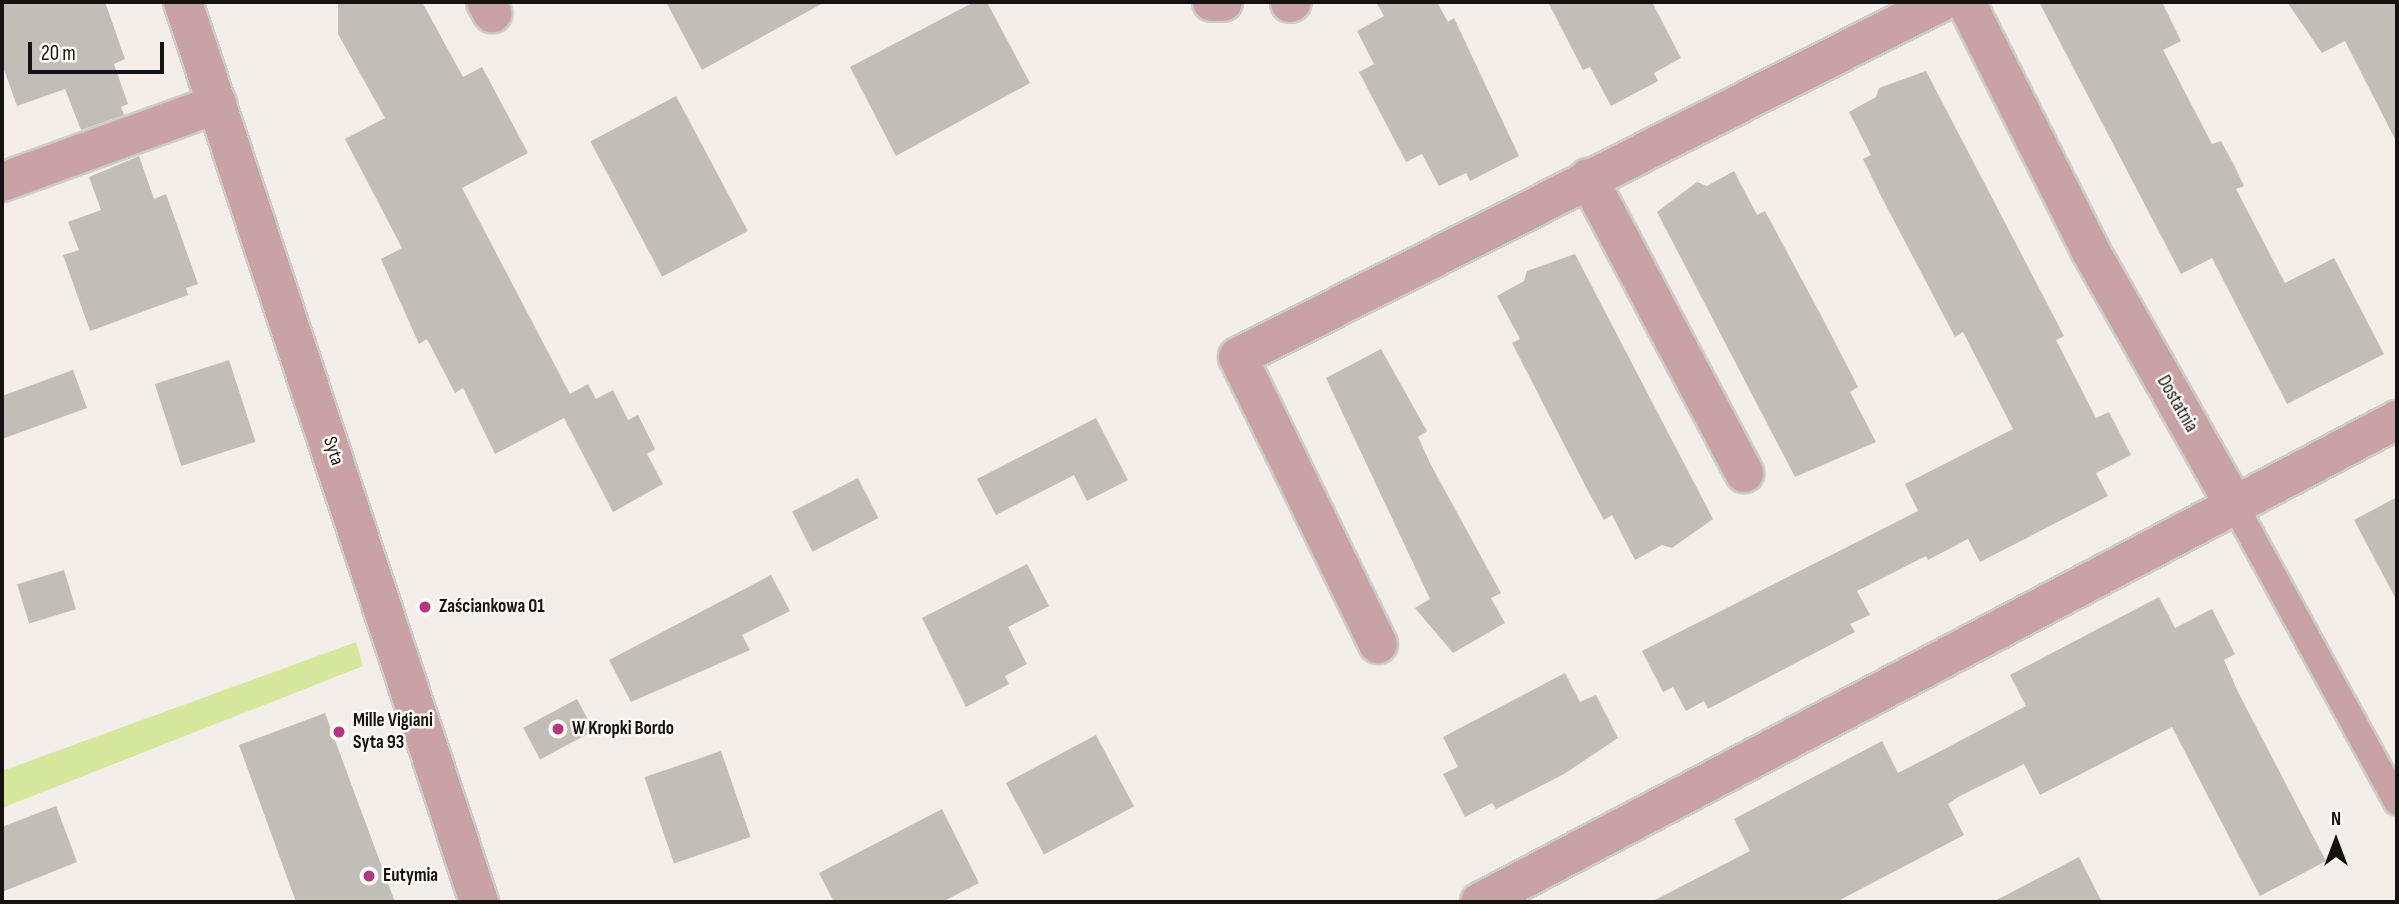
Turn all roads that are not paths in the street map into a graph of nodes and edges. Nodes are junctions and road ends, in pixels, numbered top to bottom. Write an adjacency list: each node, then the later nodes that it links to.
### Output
1 (183, 2): 6 (street, Syta)
2 (1212, 2): 3 (street)
3 (1223, 2)
4 (1941, 2): 7 (street)
5 (1966, 2): 11 (street, Dostatnia)
6 (218, 104): 8 (street); 14 (street, Syta)
7 (1588, 178): 10 (street); 12 (street)
8 (2, 182)
9 (2397, 420): 11 (street)
10 (1744, 473)
11 (2235, 506): 13 (lane, Dostatnia); 15 (street)
12 (1378, 644)
13 (2397, 802)
14 (479, 902)
15 (1480, 902)

